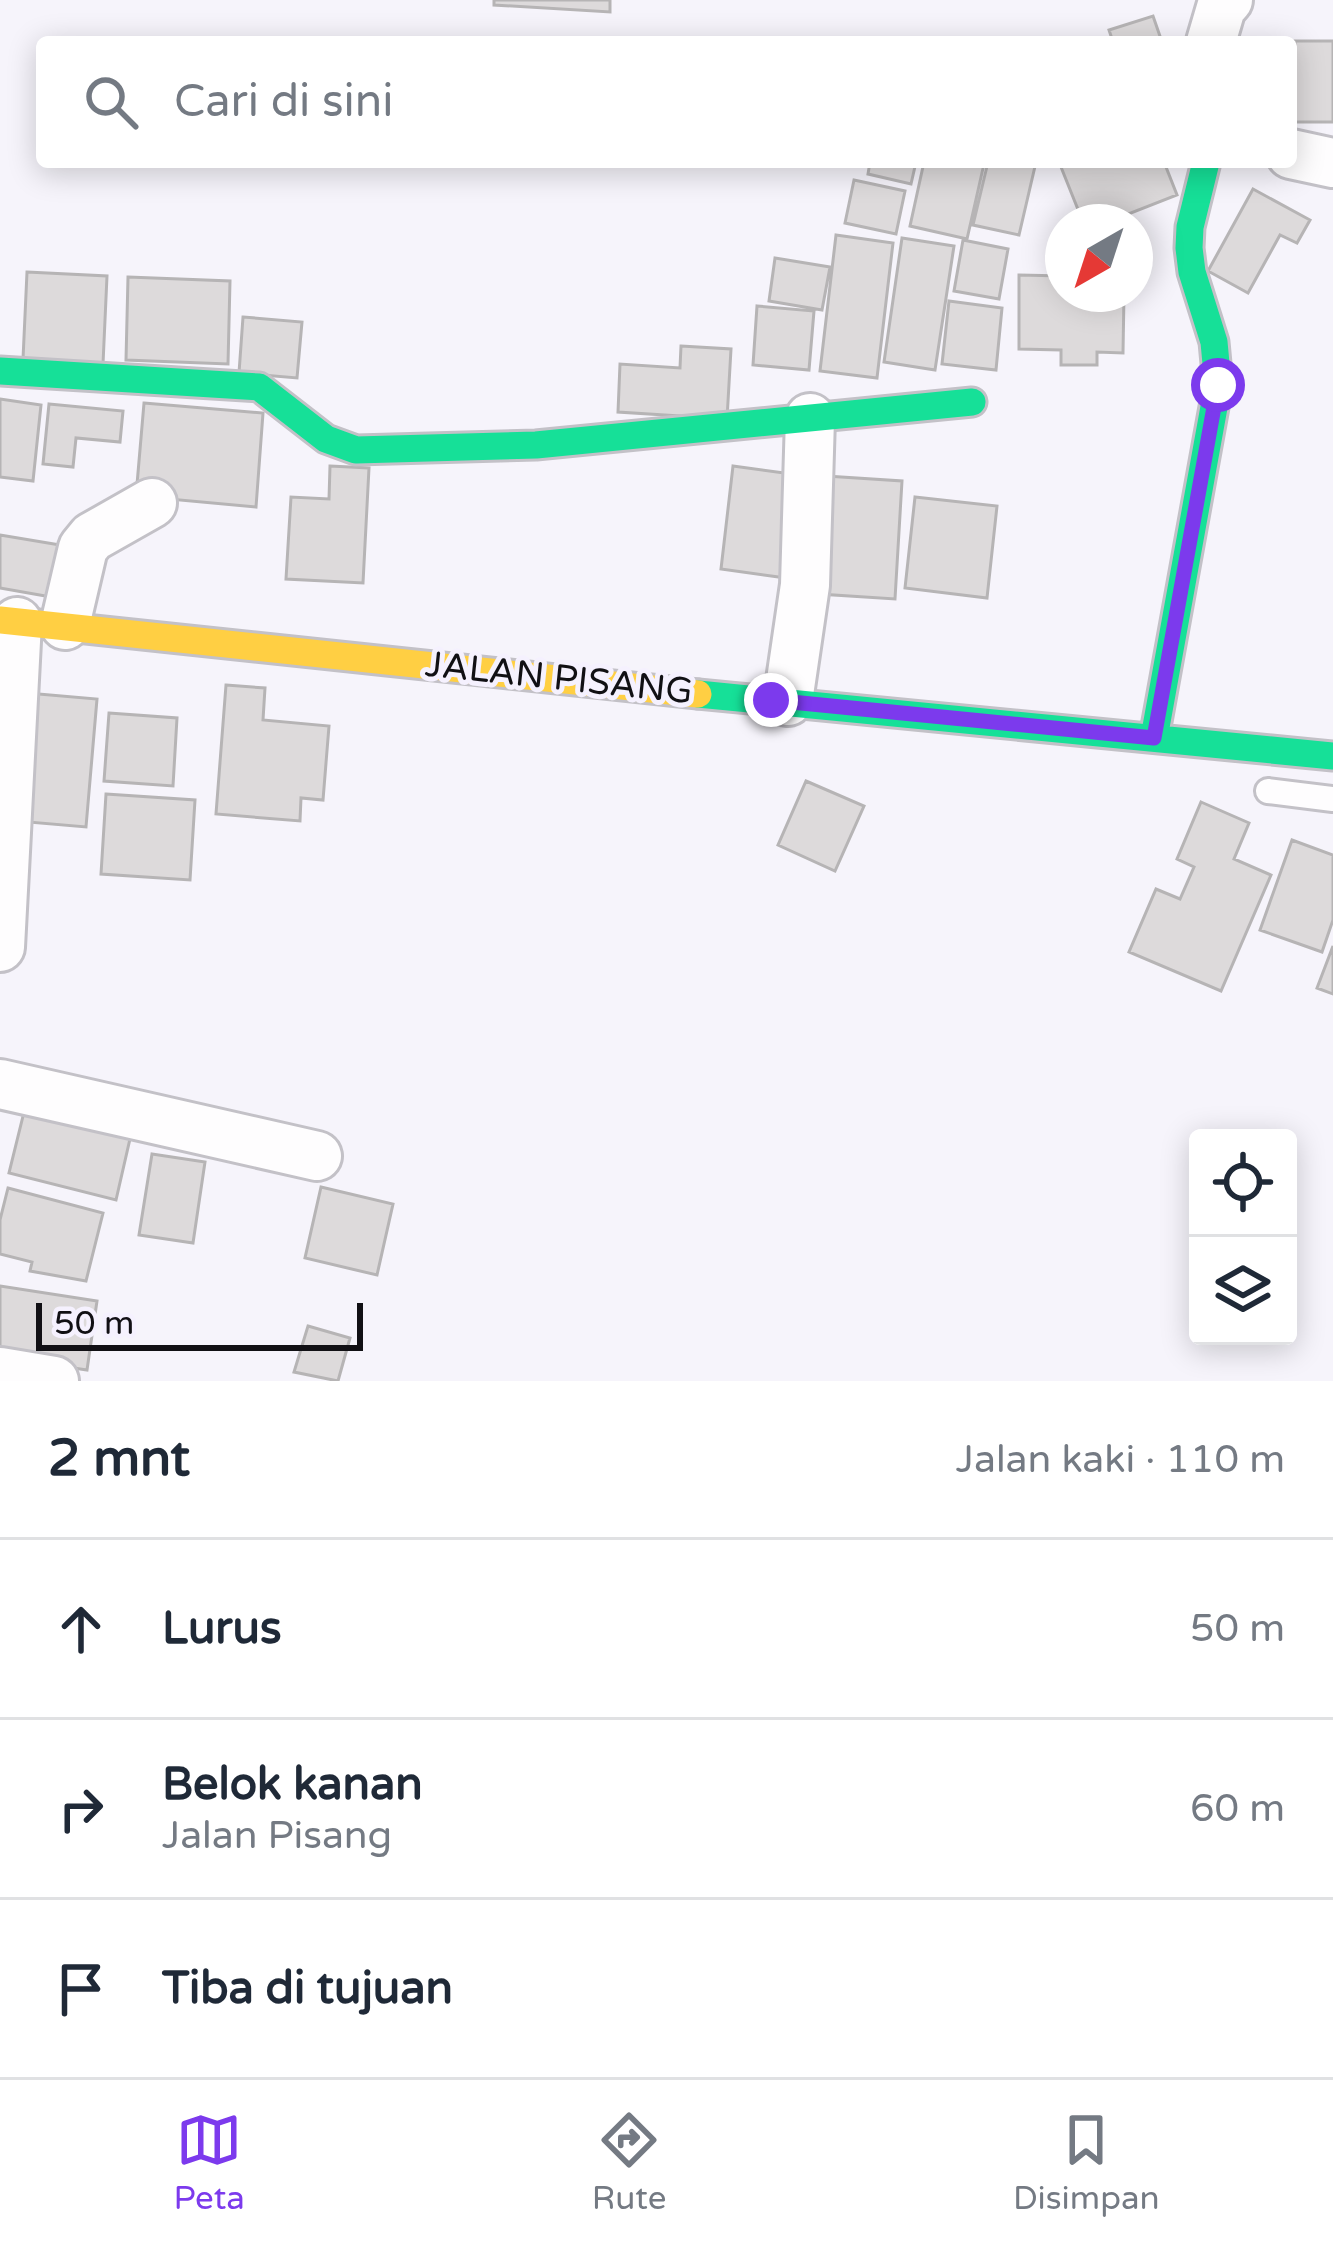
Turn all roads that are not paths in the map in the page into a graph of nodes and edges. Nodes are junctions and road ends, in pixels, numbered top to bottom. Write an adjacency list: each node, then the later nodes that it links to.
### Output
1 (1228, 0): 2 (street)
2 (1213, 36)
3 (1297, 155): 4 (street)
4 (1333, 163)
5 (1205, 168): 13 (street)
6 (0, 371): 8 (street)
7 (972, 402): 8 (street)
8 (810, 418): 12 (street)
9 (152, 503): 11 (street)
10 (8, 621): 11 (street, JALAN PISANG); 17 (street)
11 (65, 625): 12 (street, JALAN PISANG)
12 (788, 701): 13 (street, JALAN PISANG)
13 (1154, 738): 14 (street, JALAN PISANG)
14 (1333, 756)
15 (1268, 791): 16 (lane)
16 (1333, 799)
17 (0, 947)
18 (0, 1084): 19 (street)
19 (317, 1156)
20 (0, 1372): 21 (street)
21 (54, 1381)

